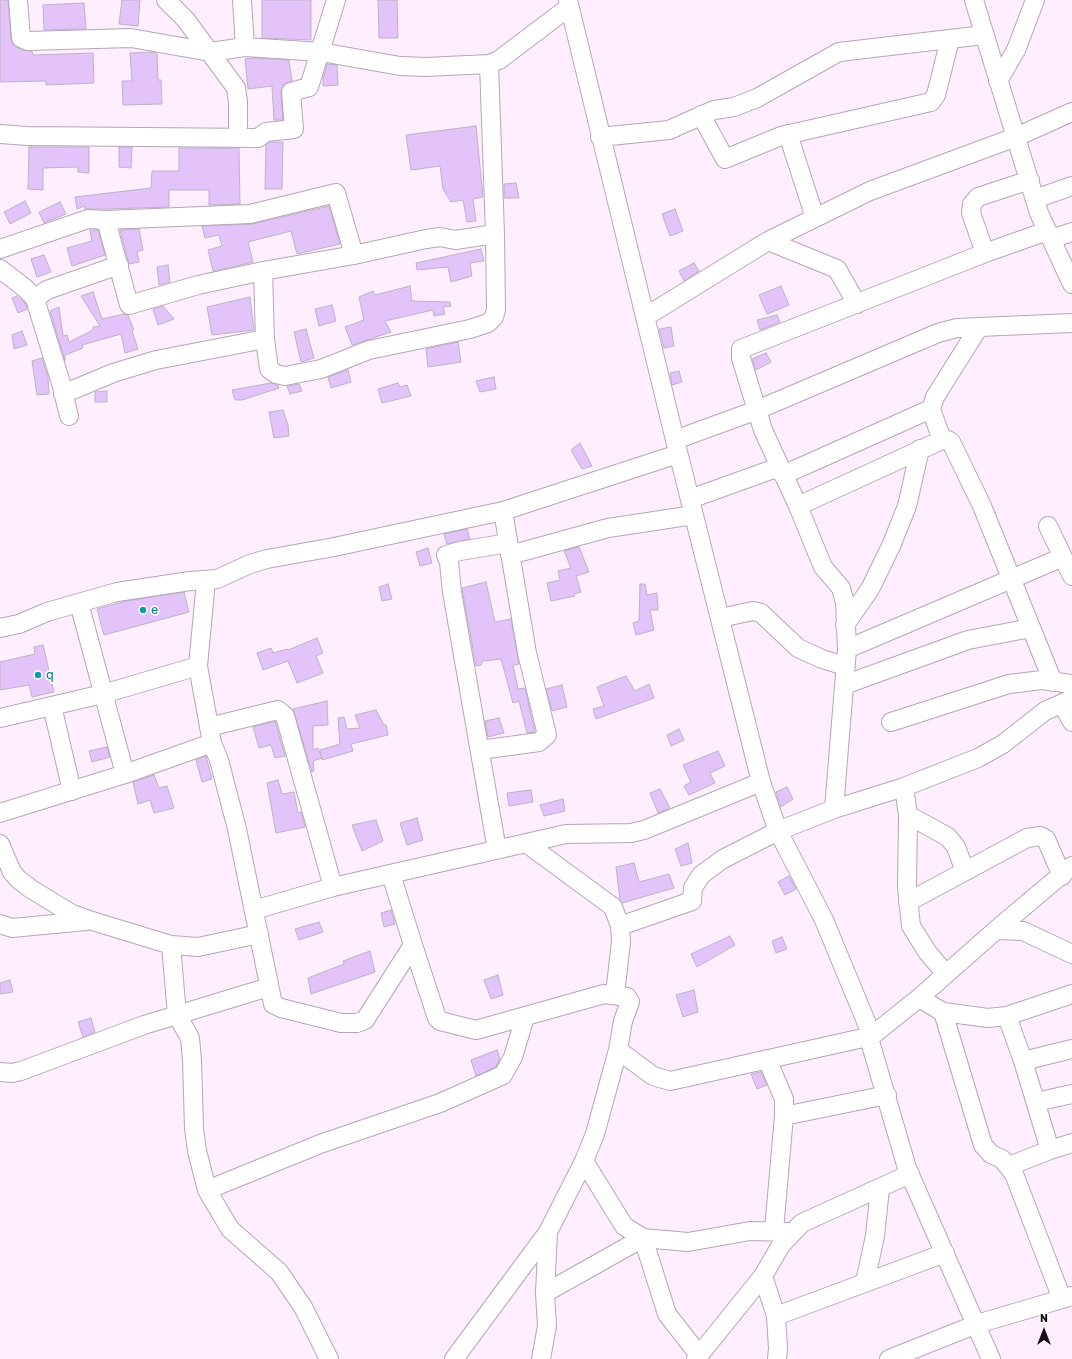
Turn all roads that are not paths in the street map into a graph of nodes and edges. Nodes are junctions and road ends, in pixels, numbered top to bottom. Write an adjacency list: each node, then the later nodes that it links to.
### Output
1 (18, 0): 11 (street)
2 (166, 0): 11 (street)
3 (242, 0): 10 (street)
4 (336, 0): 12 (street)
5 (974, 0): 8 (street)
6 (1035, 0): 14 (street)
7 (568, 3): 13 (street); 17 (street)
8 (984, 35): 9 (street); 14 (street)
9 (950, 39): 16 (street); 19 (street)
10 (245, 47): 11 (street); 12 (street)
11 (210, 52): 20 (street)
12 (321, 52): 13 (street); 20 (street)
13 (489, 64): 28 (street)
14 (998, 81): 21 (street)
15 (1072, 112): 21 (street)
16 (701, 115): 17 (street); 19 (street)
17 (599, 133): 40 (street)
18 (0, 134): 20 (street)
19 (788, 134): 25 (street)
20 (238, 137)
21 (1016, 137): 22 (street); 25 (street)
22 (1030, 180): 24 (street); 32 (street)
23 (1072, 186): 24 (street)
24 (1035, 199): 29 (street)
25 (815, 218): 30 (street)
26 (106, 220): 31 (street); 33 (street); 34 (street)
27 (1072, 232): 29 (street)
28 (495, 234): 33 (street); 43 (street)
29 (1049, 235): 32 (street); 37 (street)
30 (768, 241): 39 (street); 40 (street)
31 (0, 249)
32 (985, 253): 39 (street)
33 (354, 255): 36 (street)
34 (119, 265): 36 (street); 38 (street)
35 (0, 269): 38 (street)
36 (264, 271): 43 (street)
37 (1072, 284)
38 (35, 299): 44 (street)
39 (857, 304): 46 (street)
40 (645, 317): 49 (street)
41 (1072, 324): 42 (street)
42 (979, 327): 45 (street); 46 (street)
43 (265, 339): 44 (street)
44 (63, 394): 47 (street)
45 (931, 409): 48 (street); 51 (street)
46 (757, 410): 49 (street); 51 (street)
47 (68, 416)
48 (942, 440): 50 (street); 59 (street)
49 (677, 447): 53 (street); 54 (street)
50 (920, 450): 52 (street); 63 (street)
51 (781, 471): 52 (street); 53 (street)
52 (798, 506): 63 (street)
53 (692, 507): 56 (street); 62 (street)
54 (503, 511): 56 (street); 60 (street)
55 (1048, 526): 57 (street)
56 (509, 549): 79 (street); 79 (street)
57 (1063, 557): 58 (street); 59 (street)
58 (1072, 576)
59 (1012, 578): 65 (street); 66 (street)
60 (206, 581): 61 (street); 67 (street)
61 (79, 603): 64 (street); 72 (street)
62 (720, 618): 68 (street); 81 (street)
63 (845, 625): 66 (street)
64 (0, 628)
65 (1031, 628): 69 (street); 71 (street)
66 (847, 649): 68 (street)
67 (198, 666): 72 (street); 78 (street)
68 (845, 666): 71 (street)
69 (1053, 682): 70 (street); 76 (street)
70 (1072, 684)
71 (844, 685): 84 (street)
72 (103, 694): 74 (street); 80 (street)
73 (1067, 701): 77 (street); 82 (street)
74 (52, 706): 75 (street); 83 (street)
75 (0, 718)
76 (891, 722)
77 (1072, 722)
78 (210, 735): 80 (street); 94 (street); 96 (street)
79 (480, 750): 90 (street)
80 (125, 774): 83 (street)
81 (761, 782): 87 (street); 88 (street)
82 (904, 787): 84 (street); 86 (street)
83 (72, 791): 85 (street)
84 (834, 809): 87 (street)
85 (0, 813)
86 (908, 815): 91 (street); 95 (street)
87 (778, 831): 99 (street); 114 (street)
88 (526, 843): 90 (street); 99 (street)
89 (0, 844): 97 (street)
90 (497, 850): 93 (street)
91 (965, 871): 92 (street); 95 (street)
92 (1067, 871): 100 (street)
93 (391, 874): 94 (street); 103 (street)
94 (333, 887): 96 (street)
95 (908, 902): 105 (street)
96 (254, 910): 101 (street)
97 (89, 920): 98 (street); 102 (street)
98 (0, 924)
99 (620, 926): 107 (street)
100 (996, 930): 104 (street); 105 (street)
101 (258, 934): 102 (street); 106 (street)
102 (171, 945): 111 (street)
103 (412, 945): 106 (street); 113 (street)
104 (1072, 954)
105 (946, 974): 109 (street)
106 (269, 987): 111 (street)
107 (615, 994): 113 (street); 116 (street)
108 (1072, 994): 112 (street)
109 (919, 998): 110 (street); 114 (street)
110 (943, 1012): 112 (street); 127 (street)
111 (177, 1015): 119 (street); 130 (street)
112 (1007, 1016): 118 (street)
113 (525, 1017): 130 (street)
114 (871, 1037): 117 (street); 121 (street)
115 (1072, 1049): 118 (street)
116 (618, 1050): 117 (street); 126 (street)
117 (767, 1059): 123 (street)
118 (1023, 1061): 122 (street)
119 (0, 1072)
120 (1072, 1094): 122 (street)
121 (888, 1095): 123 (street); 128 (street)
122 (1036, 1102): 125 (street)
123 (784, 1116): 131 (street)
124 (1072, 1144): 125 (street)
125 (1050, 1150): 127 (street)
126 (584, 1161): 132 (street); 134 (street)
127 (1009, 1166): 139 (street)
128 (910, 1174): 129 (street); 135 (street)
129 (880, 1188): 133 (street); 137 (street)
130 (207, 1190): 143 (street)
131 (774, 1230): 133 (street); 134 (street)
132 (548, 1232): 138 (street); 144 (street)
133 (792, 1232): 136 (street)
134 (643, 1238): 138 (street); 142 (street)
135 (945, 1253): 137 (street); 141 (street)
136 (762, 1276): 140 (street); 142 (street)
137 (864, 1282): 140 (street)
138 (545, 1293): 145 (street)
139 (1067, 1297): 141 (street)
140 (776, 1316): 146 (street)
141 (977, 1324): 147 (street); 148 (street)
142 (698, 1357)
143 (329, 1359)
144 (454, 1359)
145 (541, 1359)
146 (777, 1359)
147 (889, 1359)
148 (991, 1359)

